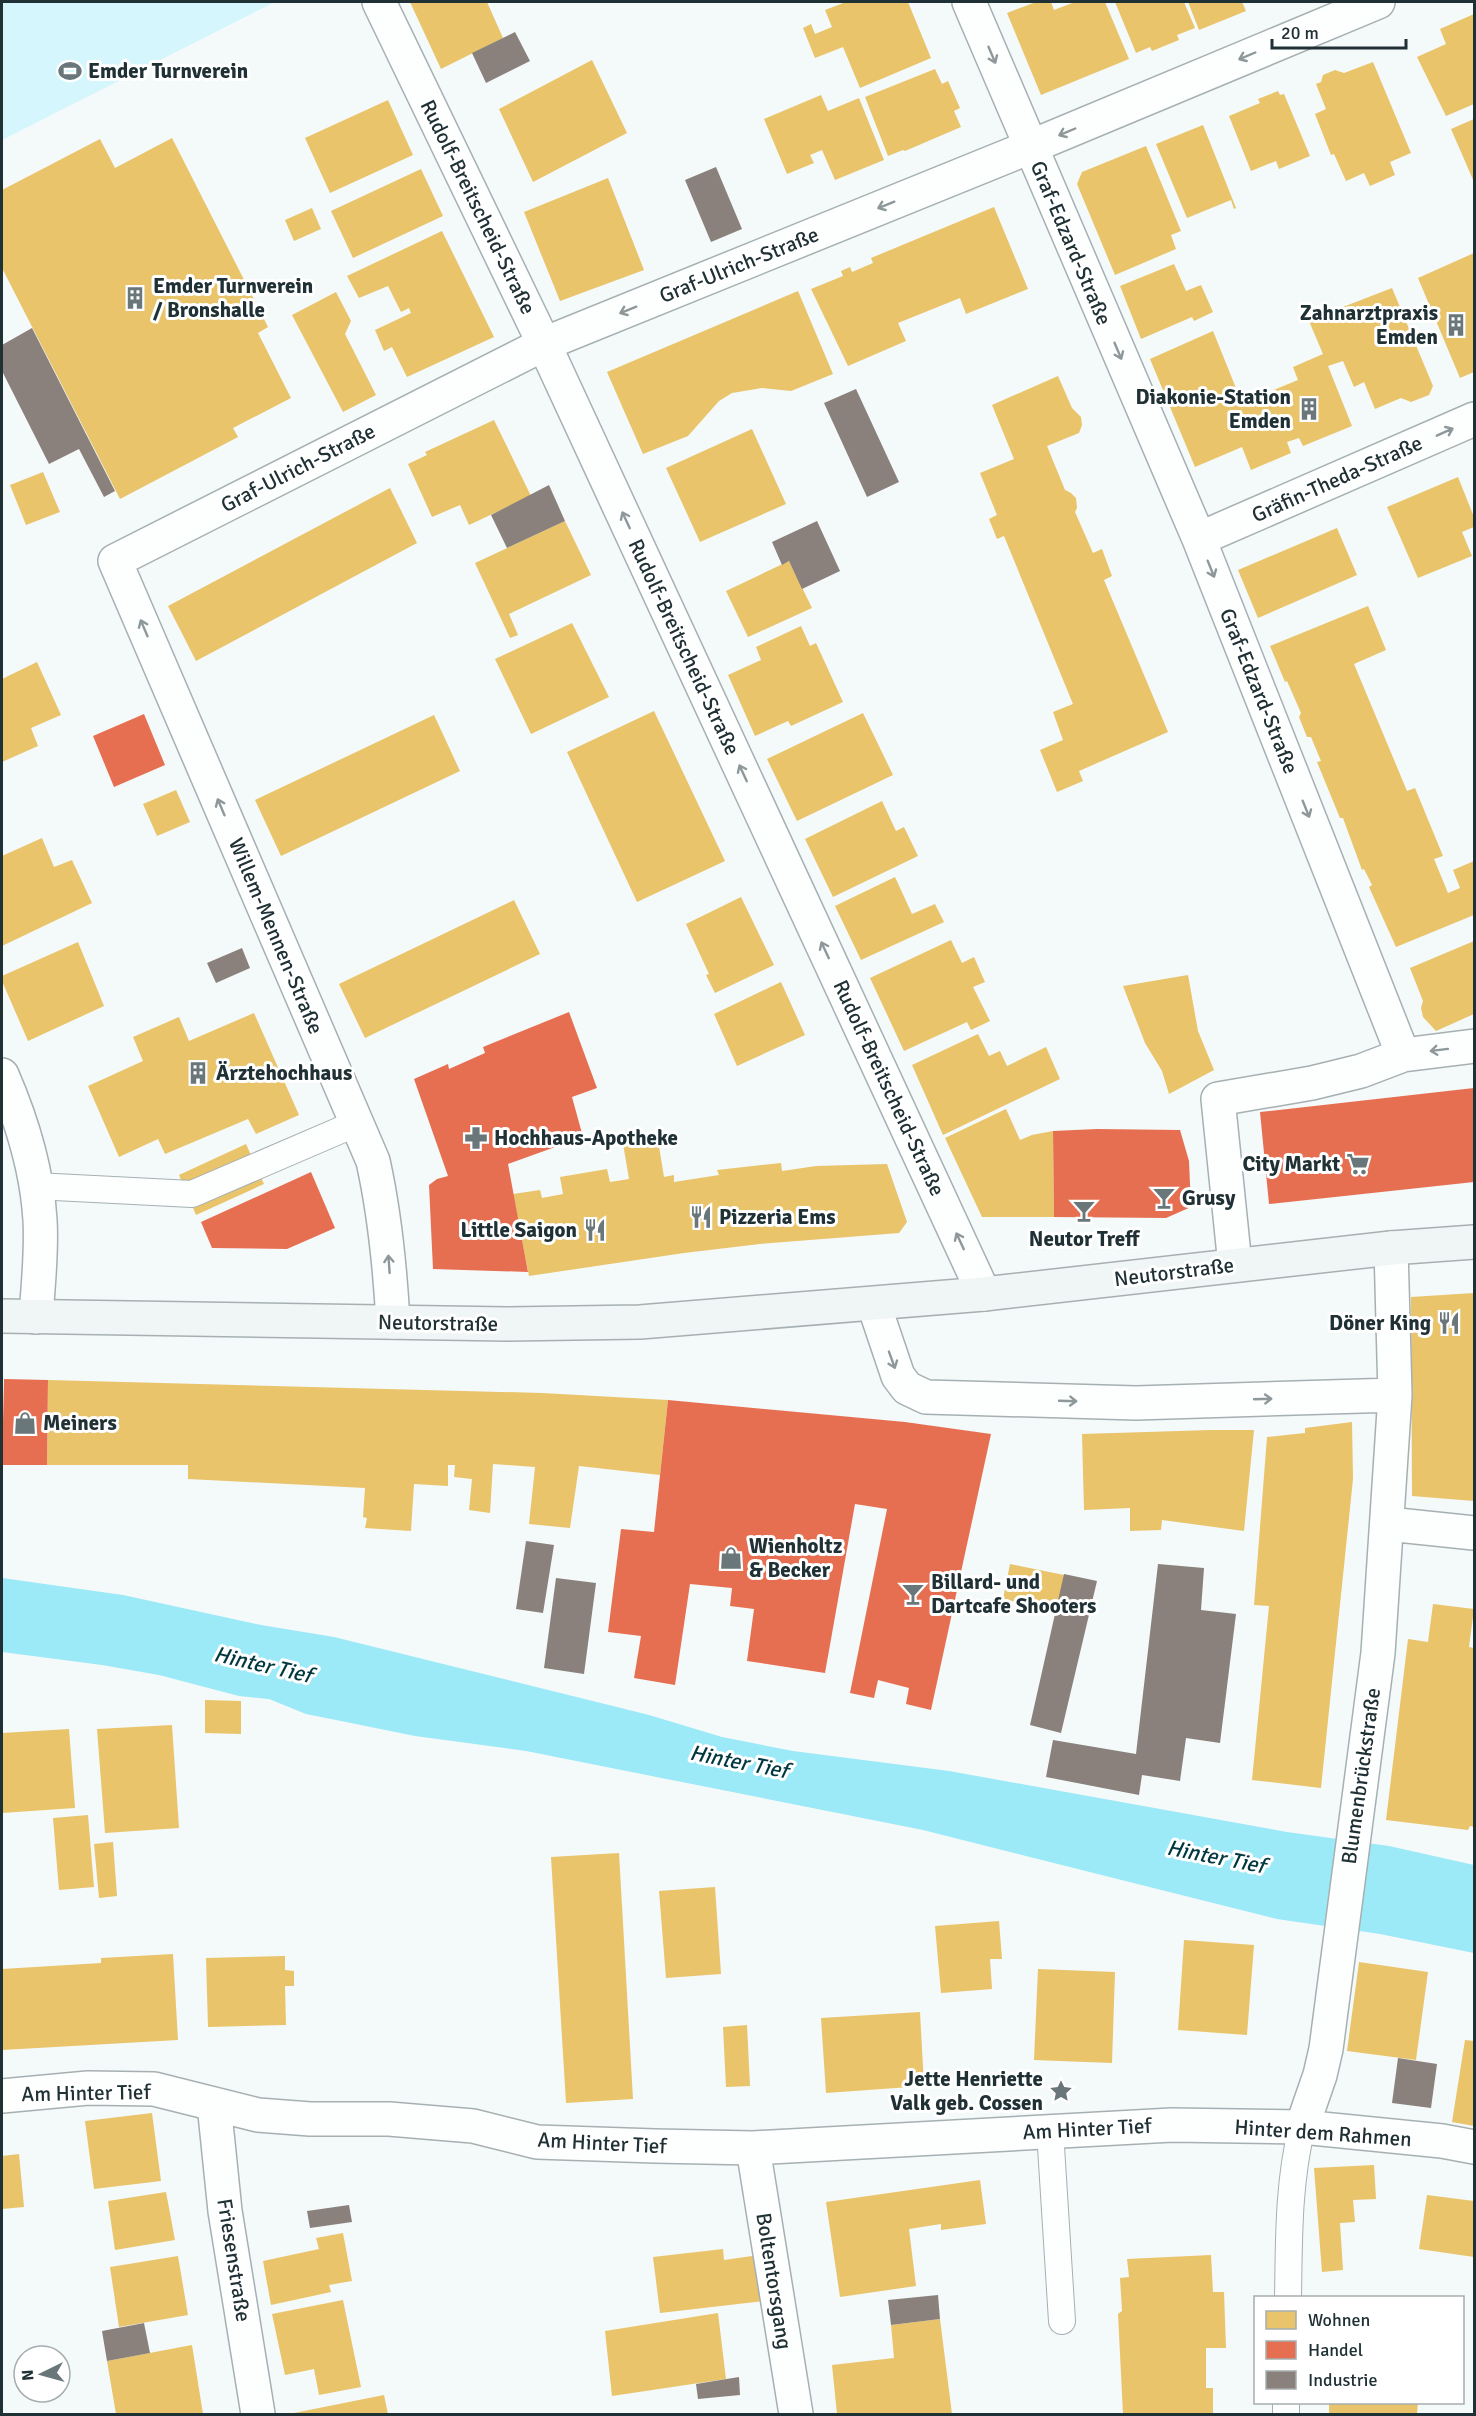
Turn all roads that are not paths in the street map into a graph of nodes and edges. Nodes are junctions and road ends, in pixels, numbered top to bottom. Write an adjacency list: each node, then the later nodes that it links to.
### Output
1 (378, 2): 5 (street, Rudolf-Breitscheid-Straße)
2 (969, 2): 4 (street, Graf-Edzard-Straße, one-way to 4)
3 (1378, 2): 4 (street, Graf-Ulrich-Straße, one-way to 4)
4 (1030, 147): 5 (street, Graf-Ulrich-Straße, one-way to 5); 7 (street, Graf-Edzard-Straße, one-way to 7)
5 (544, 344): 8 (street, Graf-Ulrich-Straße); 17 (street, Rudolf-Breitscheid-Straße, one-way to 5)
6 (1474, 419): 7 (street, Gräfin-Theda-Straße, one-way to 6)
7 (1199, 539): 10 (street, Graf-Edzard-Straße, one-way to 10)
8 (115, 561): 12 (street, Willem-Mennen-Straße, one-way to 8)
9 (1474, 1046): 10 (street, one-way to 10)
10 (1403, 1055): 16 (street)
11 (2, 1075): 13 (street)
12 (357, 1123): 13 (lane); 21 (street, Willem-Mennen-Straße, one-way to 12)
13 (35, 1186): 20 (street)
14 (1474, 1242): 15 (street, Neutorstraße)
15 (1391, 1248): 16 (street, Neutorstraße); 22 (street, Blumenbrückstraße)
16 (1235, 1265): 17 (street, Neutorstraße)
17 (984, 1294): 18 (street, Neutorstraße)
18 (874, 1305): 21 (street, Neutorstraße); 22 (street, one-way to 22)
19 (2, 1316): 20 (street, Neutorstraße)
20 (36, 1317): 21 (street, Neutorstraße)
21 (393, 1322)
22 (1395, 1395): 23 (street, Blumenbrückstraße)
23 (1388, 1524): 24 (street); 28 (street, Blumenbrückstraße)
24 (1474, 1533)
25 (2, 2096): 26 (street, Am Hinter Tief)
26 (214, 2104): 31 (street, Am Hinter Tief); 34 (street, Friesenstraße)
27 (1172, 2125): 28 (street, Hinter dem Rahmen); 29 (street, Am Hinter Tief)
28 (1302, 2127): 30 (street, Hinter dem Rahmen); 32 (lane, Blumenbrückstraße)
29 (1050, 2131): 31 (street, Am Hinter Tief); 33 (lane)
30 (1474, 2147)
31 (753, 2148): 35 (street, Boltentorsgang)
32 (1288, 2296)
33 (1062, 2321)
34 (258, 2415)
35 (796, 2415)

